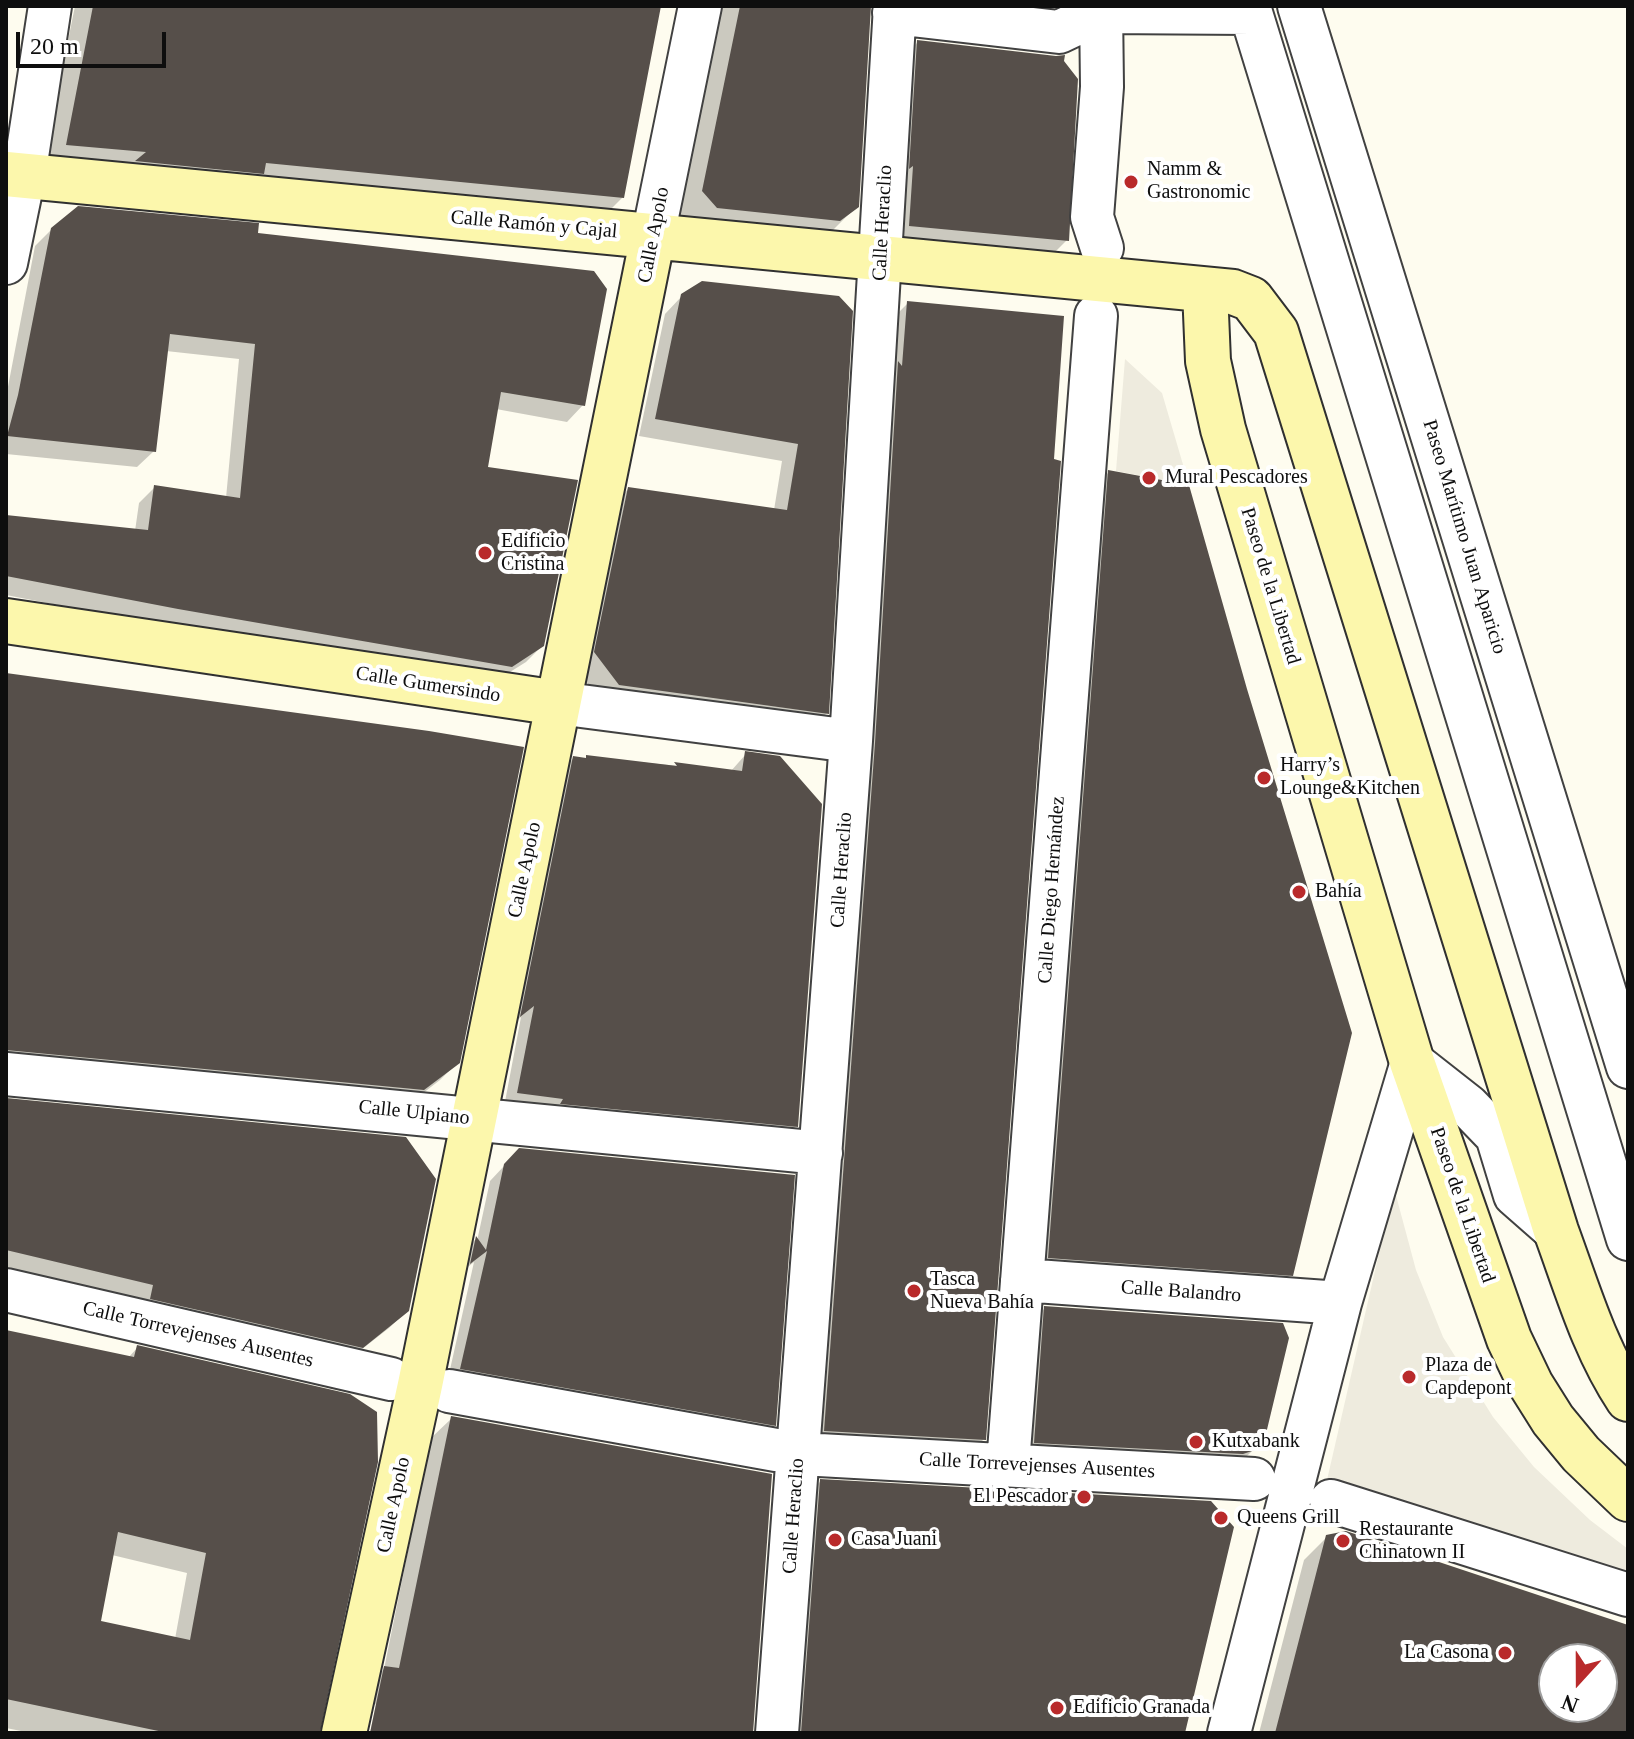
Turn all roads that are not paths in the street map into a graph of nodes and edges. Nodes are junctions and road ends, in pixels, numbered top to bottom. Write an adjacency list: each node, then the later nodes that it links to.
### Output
1 (50, 6): 6 (street)
2 (700, 6): 7 (street, Calle Apolo)
3 (1299, 6): 17 (street, Paseo Marítimo Juan Aparicio)
4 (1101, 9): 5 (street); 8 (street); 22 (street)
5 (895, 10): 9 (street, Calle Heraclio)
6 (15, 175): 7 (street, Calle Ramón y Cajal); 10 (street)
7 (653, 236): 9 (street, Calle Ramón y Cajal); 14 (street, Calle Apolo)
8 (1102, 248)
9 (881, 259): 11 (street, Calle Ramón y Cajal); 15 (street, Calle Heraclio)
10 (6, 263)
11 (1205, 290): 16 (street, Paseo de la Libertad); 21 (street)
12 (1096, 316): 23 (street, Calle Diego Hernández)
13 (6, 621): 14 (street, Calle Gumersindo)
14 (558, 703): 15 (street, Calle Gumersindo); 19 (street, Calle Apolo)
15 (851, 741): 20 (street, Calle Heraclio)
16 (1412, 1062): 21 (street); 25 (street); 33 (street, Paseo de la Libertad)
17 (1628, 1067)
18 (6, 1074): 19 (street, Calle Ulpiano)
19 (474, 1119): 20 (street, Calle Ulpiano); 36 (street, Calle Apolo)
20 (821, 1153): 37 (street, Calle Heraclio)
21 (1556, 1231): 28 (street)
22 (1628, 1239)
23 (1022, 1280): 25 (street, Calle Balandro); 31 (street, Calle Diego Hernández)
24 (6, 1290): 26 (street, Calle Torrevejenses Ausentes)
25 (1340, 1303): 32 (street)
26 (391, 1379)
27 (449, 1391): 29 (street)
28 (1628, 1399)
29 (776, 1450)
30 (819, 1455): 31 (street, Calle Torrevejenses Ausentes)
31 (1008, 1464): 32 (street, Calle Torrevejenses Ausentes)
32 (1273, 1485): 38 (street)
33 (1628, 1499)
34 (1331, 1501): 35 (street)
35 (1628, 1595)
36 (344, 1733)
37 (777, 1733)
38 (1229, 1733)

